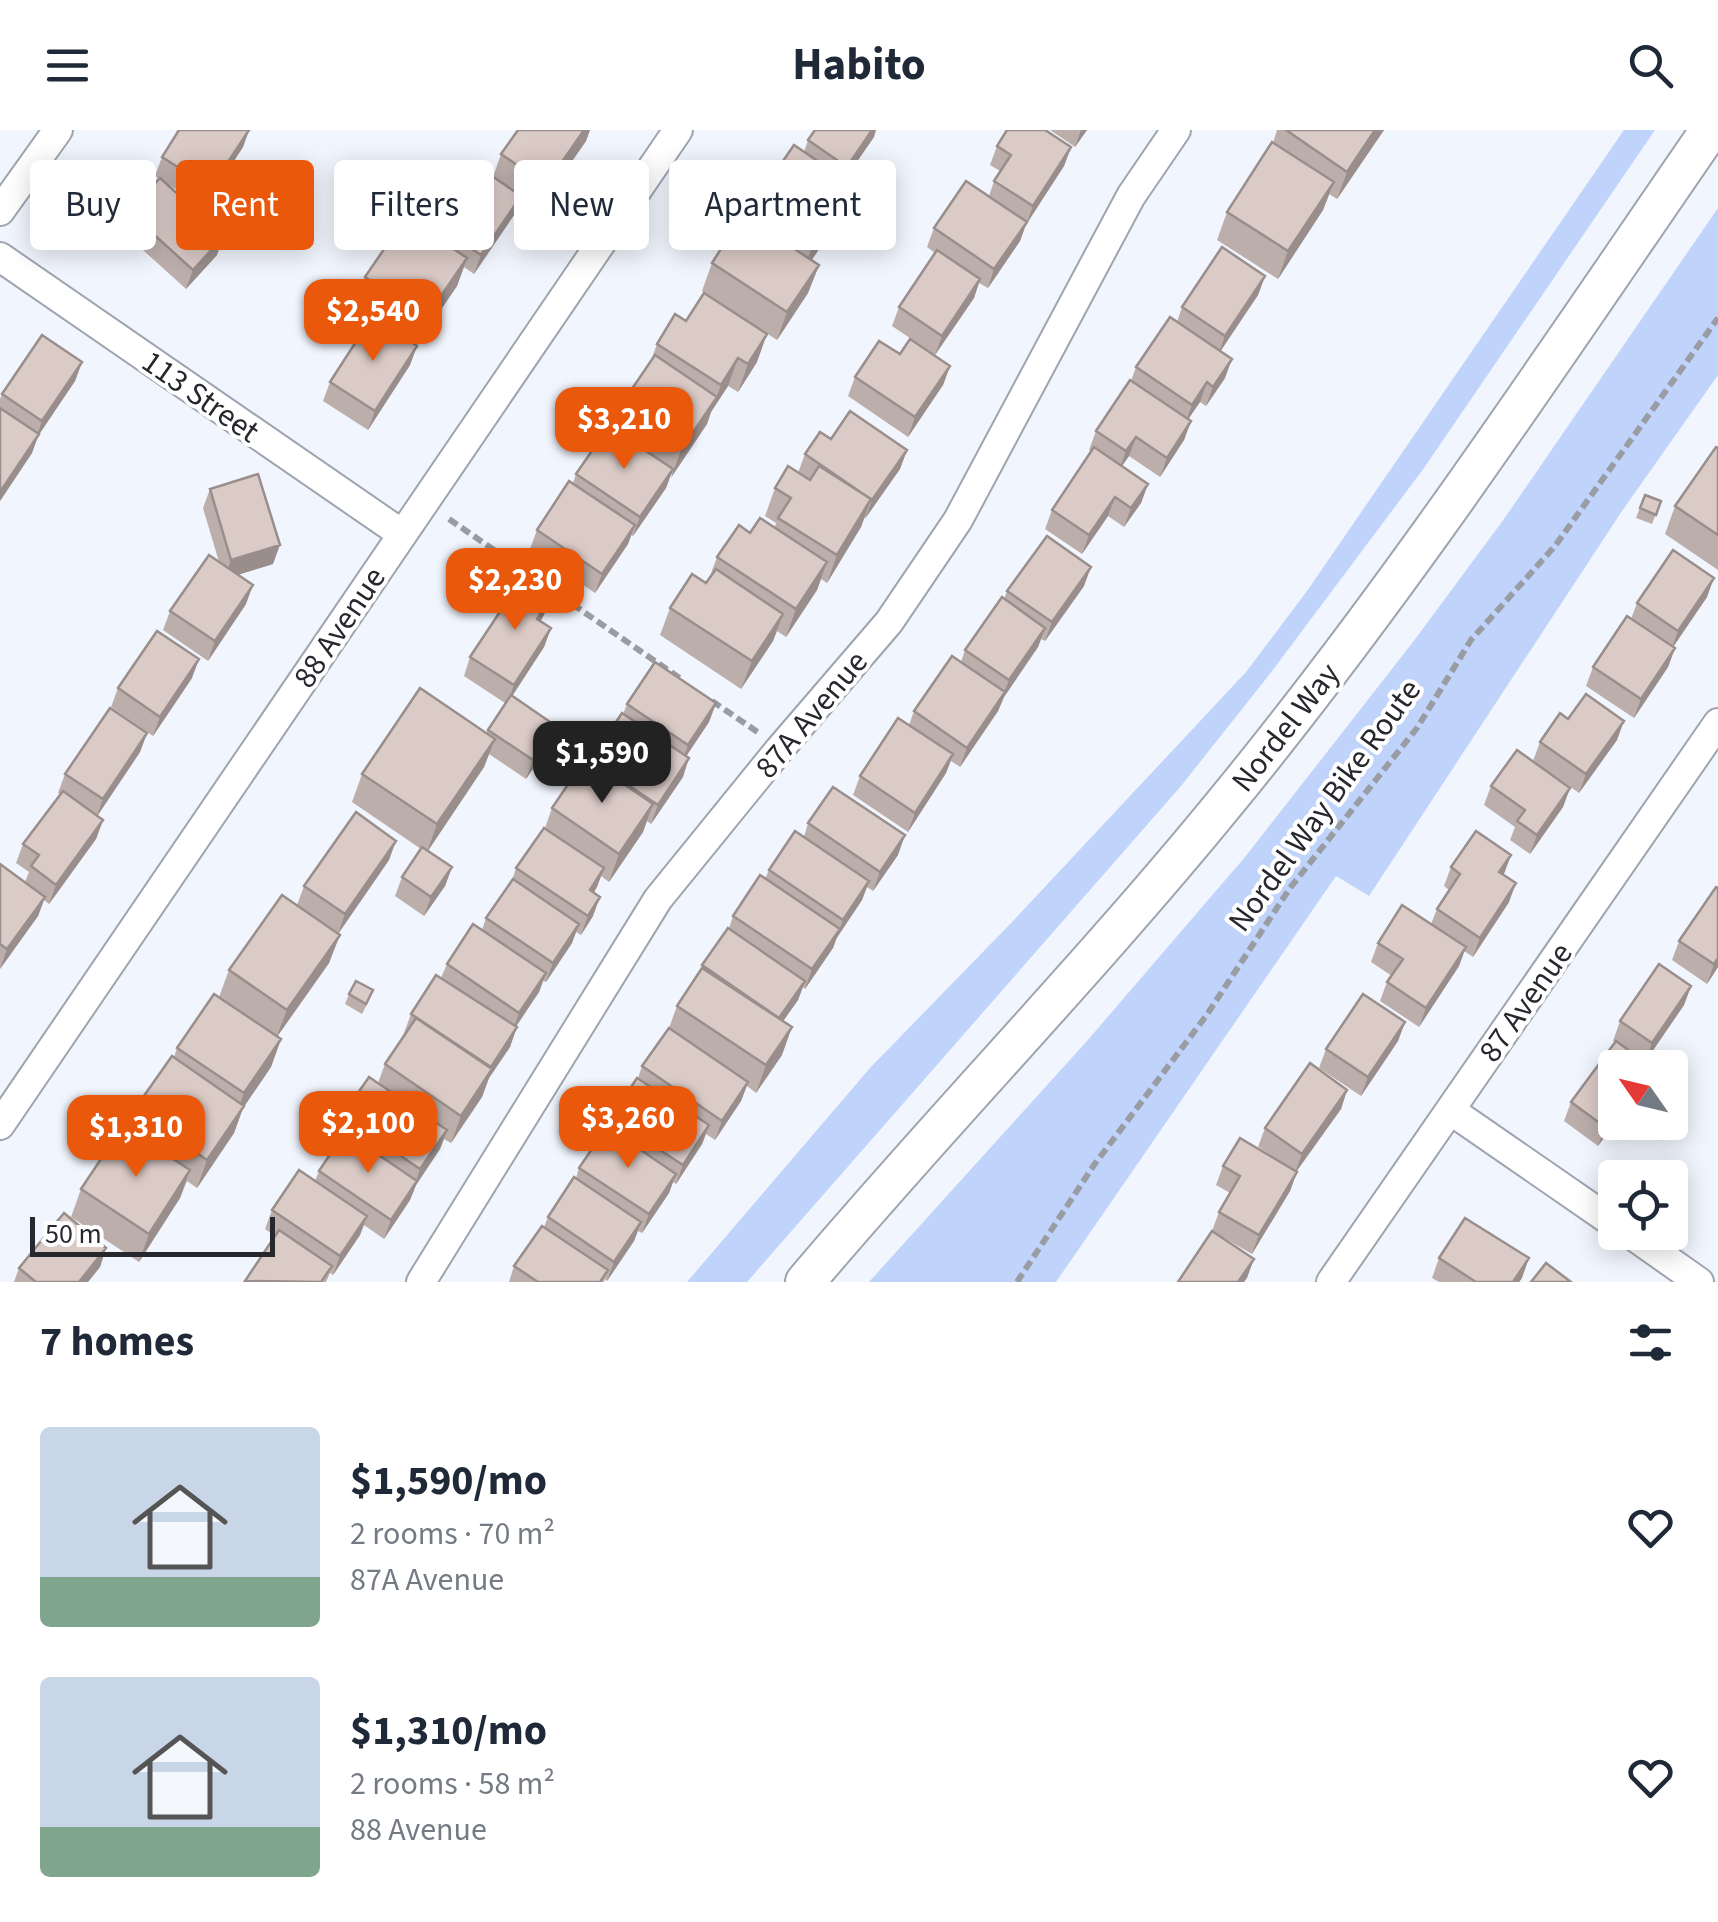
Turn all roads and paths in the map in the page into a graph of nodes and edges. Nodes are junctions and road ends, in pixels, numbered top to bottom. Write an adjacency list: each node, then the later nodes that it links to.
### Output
1 (58, 130): 5 (street)
2 (678, 130): 9 (street, 88 Avenue)
3 (1176, 130): 18 (street, 87A Avenue)
4 (1710, 130): 19 (main road, Nordel Way)
5 (0, 211)
6 (0, 257): 9 (street, 113 Street)
7 (1718, 318): 20 (path, Nordel Way Bike Route)
8 (445, 516): 10 (path)
9 (402, 534): 15 (street, 88 Avenue)
10 (692, 687)
11 (708, 698): 13 (path)
12 (1718, 723): 14 (street, 87 Avenue)
13 (760, 734)
14 (1450, 1110): 16 (street); 21 (street, 87 Avenue)
15 (0, 1125)
16 (1598, 1212)
17 (1654, 1250): 22 (street)
18 (421, 1282)
19 (806, 1282)
20 (1017, 1282)
21 (1331, 1282)
22 (1699, 1282)

